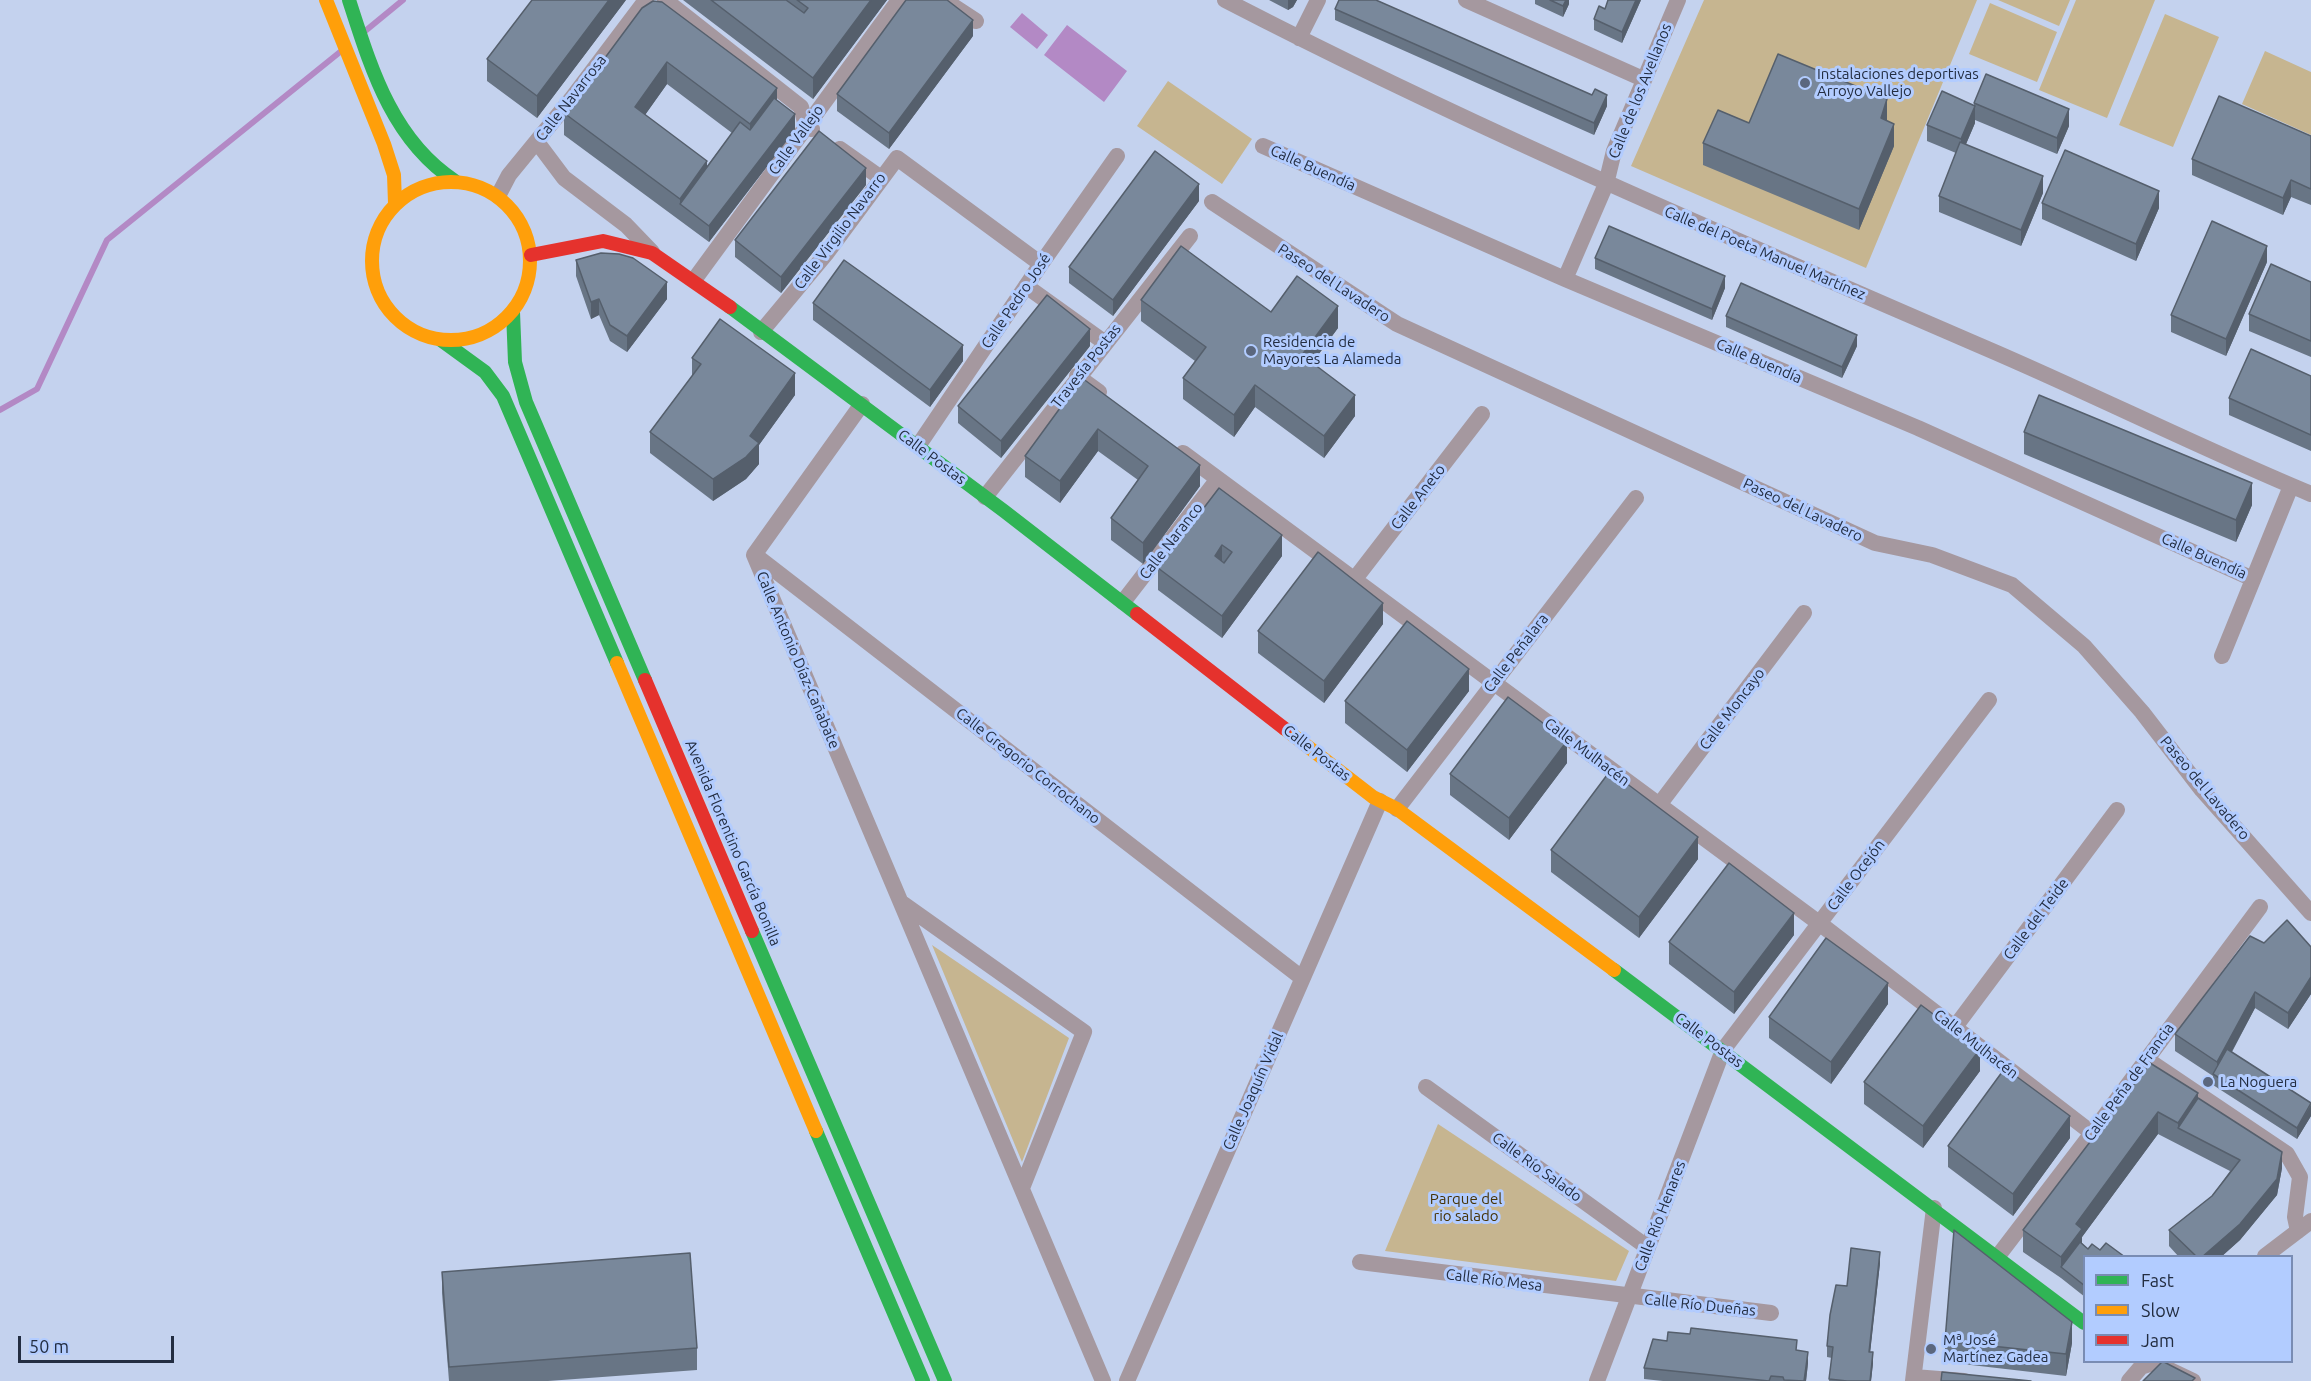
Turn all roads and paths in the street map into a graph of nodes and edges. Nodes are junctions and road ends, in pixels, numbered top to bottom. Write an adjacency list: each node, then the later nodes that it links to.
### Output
1 (326, 0): 23 (street)
2 (348, 0): 20 (street)
3 (646, 0): 16 (street, Calle Navarrosa)
4 (665, 0): 15 (street)
5 (899, 0): 15 (street, Calle Vallejo)
6 (944, 0): 12 (street)
7 (1225, 0): 13 (street, Calle del Poeta Manuel Martínez)
8 (1318, 0): 13 (street)
9 (1466, 0): 11 (street)
10 (1678, 0): 14 (street, Calle de los Avellanos)
11 (1497, 6): 14 (street)
12 (976, 21)
13 (1299, 38): 21 (street, Calle del Poeta Manuel Martínez)
14 (1643, 79): 21 (street, Calle de los Avellanos)
15 (806, 126): 19 (street); 30 (street, Calle Vallejo)
16 (537, 142): 22 (street, Calle Navarrosa); 26 (street)
17 (1263, 146): 29 (street, Calle Buendía)
18 (1117, 156): 28 (street, Calle Pedro José)
19 (882, 178): 28 (street, Calle Virgilio Navarro); 33 (street, Calle Virgilio Navarro)
20 (455, 182): 22 (street); 23 (street)
21 (1606, 184): 29 (street, Calle de los Avellanos); 43 (street, Calle del Poeta Manuel Martínez)
22 (498, 196): 27 (street)
23 (395, 202): 34 (street)
24 (1212, 202): 61 (street, Paseo del Lavadero)
25 (1190, 237): 35 (street, Travesía Postas)
26 (652, 253): 27 (street, Calle Postas); 30 (street, Calle Postas)
27 (531, 255): 32 (street)
28 (1041, 264): 31 (street, Calle Pedro José)
29 (1565, 279): 48 (street, Calle Buendía)
30 (694, 280): 33 (street, Calle Postas)
31 (1026, 286): 35 (street); 40 (street, Calle Pedro José)
32 (513, 312): 34 (street); 82 (street, Avenida Florentino García Bonilla)
33 (761, 332): 38 (street, Calle Postas)
34 (441, 340): 81 (street)
35 (1104, 342): 36 (street, Travesía Postas)
36 (1077, 376): 37 (street); 45 (street, Travesía Postas)
37 (1108, 399)
38 (862, 404): 40 (street, Calle Postas); 47 (street, Calle Antonio Díaz-Cañabate)
39 (1482, 414): 49 (street, Calle Aneto)
40 (918, 446): 45 (street, Calle Postas)
41 (1173, 446): 42 (street, Calle Mulhacén)
42 (1218, 479): 49 (street, Calle Mulhacén); 50 (street, Calle Naranco)
43 (2291, 486): 44 (street, Calle del Poeta Manuel Martínez); 48 (street, Calle Buendía)
44 (2311, 494)
45 (985, 497): 50 (street, Calle Postas)
46 (1636, 498): 53 (street, Calle Peñalara)
47 (754, 555): 59 (street, Calle Antonio Díaz-Cañabate); 63 (street, Calle Gregorio Corrochano)
48 (2253, 579): 52 (street, Calle Buendía)
49 (1354, 580): 53 (street, Calle Mulhacén)
50 (1123, 602): 55 (street, Calle Postas)
51 (1804, 613): 56 (street, Calle Moncayo)
52 (2222, 656)
53 (1493, 682): 56 (street, Calle Mulhacén); 57 (street, Calle Peñalara)
54 (1989, 700): 62 (street, Calle Ocejón)
55 (1380, 801): 57 (street, Calle Postas); 63 (street, Calle Joaquín Vidal)
56 (1659, 805): 62 (street, Calle Mulhacén)
57 (1397, 809): 65 (street, Calle Postas)
58 (2117, 810): 64 (street, Calle del Teide)
59 (901, 903): 69 (street, Calle Antonio Díaz-Cañabate); 69 (street)
60 (2260, 907): 66 (street, Calle Peña de Francia)
61 (2311, 913)
62 (1819, 923): 64 (street, Calle Mulhacén); 65 (street, Calle Ocejón)
63 (1302, 978): 84 (street, Calle Joaquín Vidal)
64 (1954, 1027): 68 (street, Calle Mulhacén)
65 (1723, 1050): 70 (street, Calle Postas); 72 (street, Calle Río Henares)
66 (2146, 1059): 68 (street, Calle Peña de Francia); 71 (street)
67 (1426, 1087): 72 (street, Calle Río Salado)
68 (2092, 1133): 74 (street, Calle Peña de Francia)
69 (1022, 1188): 83 (street, Calle Antonio Díaz-Cañabate)
70 (1934, 1208): 74 (street, Calle Postas); 80 (street)
71 (2304, 1226): 73 (street)
72 (1647, 1247): 76 (street, Calle Río Henares)
73 (2268, 1255)
74 (1998, 1256): 78 (street, Calle Postas)
75 (1360, 1262): 76 (street, Calle Río Mesa)
76 (1629, 1297): 77 (street, Calle Río Dueñas); 85 (street, Calle Río Henares)
77 (1771, 1313)
78 (2083, 1321)
79 (2147, 1363): 87 (street); 88 (street)
80 (1914, 1379): 86 (street)
81 (923, 1381)
82 (945, 1381)
83 (1103, 1381)
84 (1127, 1381)
85 (1597, 1381)
86 (1964, 1381)
87 (2129, 1381)
88 (2193, 1381)

